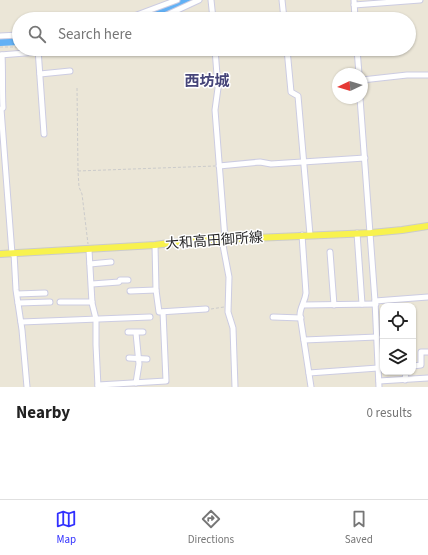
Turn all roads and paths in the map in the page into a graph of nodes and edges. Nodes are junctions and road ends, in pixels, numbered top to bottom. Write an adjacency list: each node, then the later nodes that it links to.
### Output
1 (176, 0): 7 (street)
2 (199, 0): 8 (street)
3 (211, 0): 9 (street)
4 (282, 0): 10 (street)
5 (420, 0): 6 (street)
6 (354, 2): 11 (street)
7 (144, 12)
8 (173, 12)
9 (212, 12)
10 (283, 12)
11 (355, 12)
12 (12, 35): 13 (street)
13 (0, 36)
14 (0, 47): 15 (path)
15 (12, 47)
16 (12, 54): 17 (street)
17 (1, 55): 29 (street)
18 (38, 56): 24 (street)
19 (216, 56): 33 (street)
20 (288, 56): 32 (street)
21 (358, 56): 22 (street)
22 (359, 68)
23 (70, 71): 24 (street)
24 (40, 74): 30 (street)
25 (428, 75): 26 (street)
26 (368, 79)
27 (77, 88): 34 (path)
28 (360, 104): 31 (street)
29 (0, 109): 44 (street)
30 (44, 134)
31 (365, 158): 32 (street); 37 (street)
32 (304, 162): 33 (street); 38 (street)
33 (219, 166): 34 (path); 40 (street)
34 (78, 171): 42 (path)
35 (428, 226): 37 (main road, 大和高田御所線)
36 (357, 233): 37 (main road, 大和高田御所線); 38 (main road, 大和高田御所線); 60 (street)
37 (371, 233): 59 (street)
38 (310, 235): 39 (main road, 大和高田御所線)
39 (302, 236): 40 (main road, 大和高田御所線); 61 (street)
40 (224, 240): 41 (main road, 大和高田御所線); 63 (street)
41 (155, 245): 42 (main road, 大和高田御所線); 50 (street)
42 (89, 250): 44 (main road, 大和高田御所線); 47 (street)
43 (330, 252): 62 (street)
44 (13, 253): 45 (main road, 大和高田御所線); 53 (street)
45 (0, 254)
46 (111, 262): 47 (street)
47 (90, 264): 49 (street)
48 (128, 280): 49 (street)
49 (92, 284): 57 (street)
50 (156, 290): 51 (street); 65 (street)
51 (130, 291)
52 (45, 293): 53 (street)
53 (17, 294): 58 (street)
54 (428, 298): 59 (street)
55 (50, 302): 58 (street)
56 (60, 302): 57 (street)
57 (92, 302): 69 (street)
58 (18, 303): 70 (street)
59 (376, 303): 60 (street); 74 (street)
60 (362, 304): 62 (street)
61 (303, 305): 62 (street); 68 (street)
62 (334, 305)
63 (228, 307): 64 (path); 91 (street)
64 (206, 309): 65 (street)
65 (163, 312): 87 (street)
66 (150, 317): 69 (street)
67 (273, 317): 68 (street)
68 (301, 318): 75 (street)
69 (96, 319): 70 (street); 89 (street)
70 (21, 322): 90 (street)
71 (128, 332): 73 (street)
72 (144, 332): 73 (street)
73 (136, 333): 78 (street)
74 (377, 337): 75 (street); 81 (street)
75 (304, 340): 82 (street)
76 (428, 352): 80 (street)
77 (129, 358): 78 (street)
78 (139, 359): 79 (street); 86 (street)
79 (147, 359)
80 (416, 366)
81 (378, 368): 82 (street); 88 (street)
82 (309, 373): 92 (street)
83 (406, 375): 85 (street)
84 (428, 378): 85 (street)
85 (406, 380): 88 (street); 93 (street)
86 (136, 383): 87 (street); 89 (street)
87 (163, 384)
88 (379, 384)
89 (98, 386)
90 (27, 387)
91 (235, 387)
92 (311, 387)
93 (407, 387)

